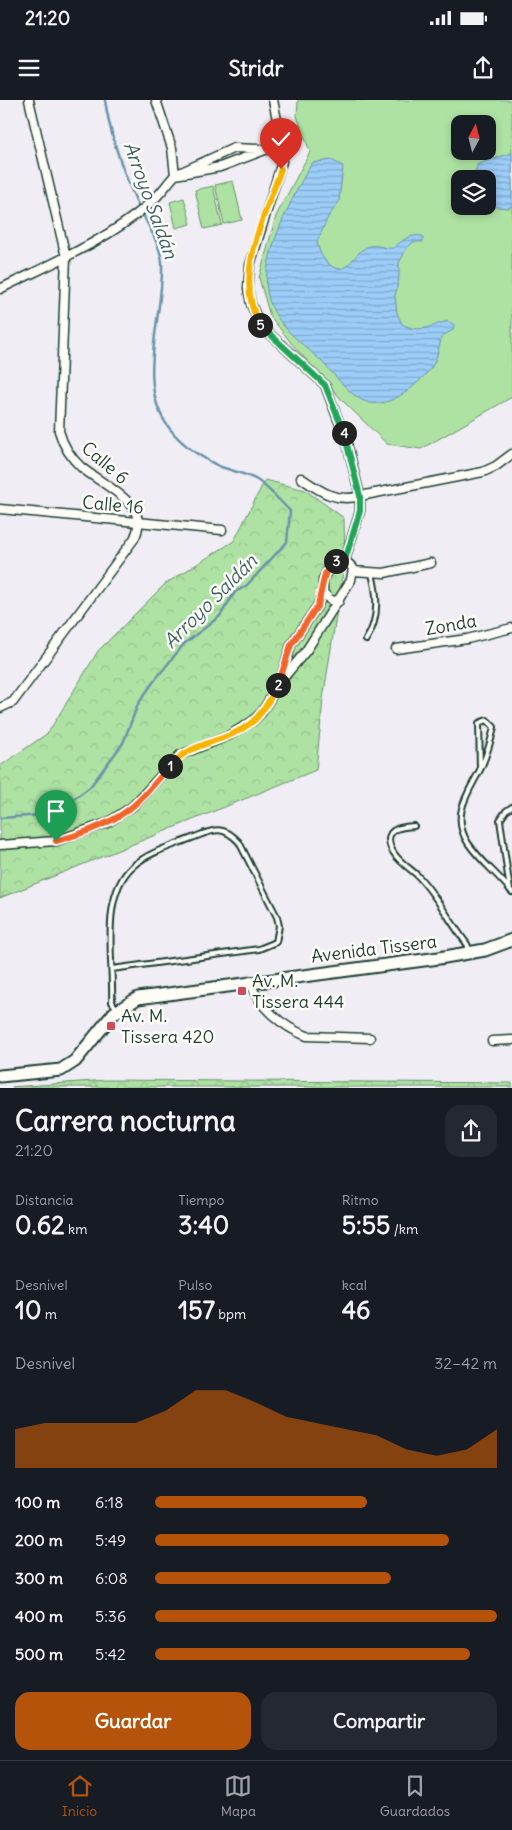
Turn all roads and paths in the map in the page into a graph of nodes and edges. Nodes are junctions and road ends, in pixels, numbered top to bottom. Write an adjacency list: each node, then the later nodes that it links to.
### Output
1 (29, 100): 7 (street, Calle 6)
2 (156, 100): 6 (street)
3 (272, 100): 5 (street)
4 (265, 150): 5 (street); 6 (street); 6 (street)
5 (281, 150): 11 (street)
6 (175, 175): 7 (street)
7 (66, 257): 8 (street); 13 (street, Calle 6)
8 (0, 289)
9 (512, 454): 11 (street)
10 (301, 478): 11 (street)
11 (360, 496): 15 (street)
12 (0, 509): 13 (street, Calle 16)
13 (140, 523): 14 (street, Calle 16); 25 (street)
14 (222, 530)
15 (345, 560): 17 (street); 19 (street)
16 (431, 563): 18 (street)
17 (353, 571): 18 (street); 20 (street)
18 (372, 574): 22 (lane)
19 (322, 592): 20 (street); 24 (street)
20 (339, 601): 24 (street)
21 (512, 628): 23 (street, Zonda)
22 (366, 640)
23 (396, 649)
24 (280, 682): 29 (street)
25 (0, 708)
26 (480, 769): 26 (lane); 31 (lane)
27 (512, 808): 30 (lane)
28 (414, 826): 33 (lane)
29 (0, 846)
30 (511, 881): 31 (lane)
31 (511, 891)
32 (512, 940): 33 (main road, Avenida Tissera)
33 (471, 953): 35 (main road, Avenida Tissera)
34 (112, 969): 34 (lane); 36 (lane)
35 (250, 981): 36 (main road, Avenida Tissera); 37 (street)
36 (118, 1010): 40 (main road, Avenida Tissera)
37 (370, 1038)
38 (492, 1040): 39 (street)
39 (512, 1040)
40 (0, 1076)

